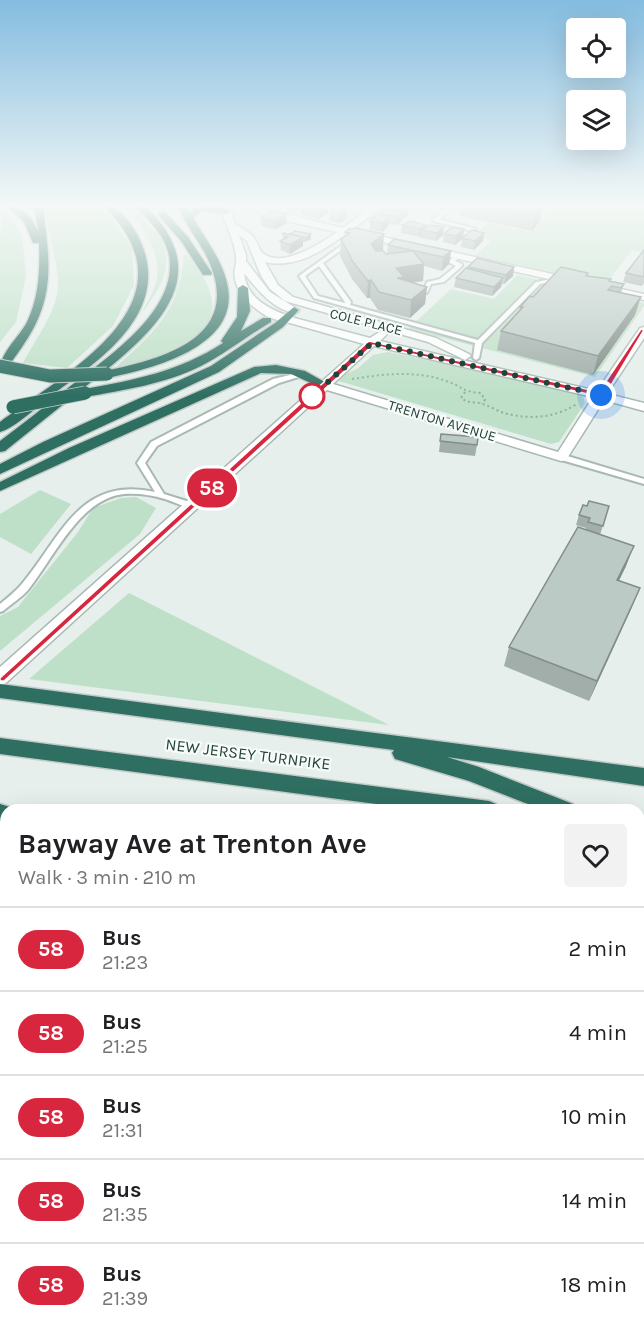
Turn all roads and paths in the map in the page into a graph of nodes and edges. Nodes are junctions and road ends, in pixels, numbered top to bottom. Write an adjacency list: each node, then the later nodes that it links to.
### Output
1 (43, 269): 14 (highway)
2 (44, 269): 14 (highway)
3 (142, 269): 38 (highway)
4 (173, 269): 39 (highway)
5 (204, 269): 21 (highway)
6 (217, 269): 21 (highway)
7 (241, 269): 16 (street)
8 (247, 269): 20 (street)
9 (263, 269): 25 (street, COLE PLACE)
10 (311, 269): 19 (lane)
11 (325, 269): 19 (lane)
12 (455, 269): 17 (lane)
13 (518, 269): 15 (street)
14 (44, 275): 27 (highway)
15 (562, 279): 18 (street); 24 (lane)
16 (243, 288): 20 (street); 26 (highway)
17 (425, 292)
18 (644, 297)
19 (347, 306): 24 (lane)
20 (286, 315): 23 (street); 26 (highway); 41 (highway)
21 (216, 321): 27 (highway, bridge)
22 (644, 330): 31 (street)
23 (376, 338): 25 (street, COLE PLACE); 30 (street); 31 (street, COLE PLACE)
24 (479, 342): 25 (lane)
25 (471, 357): 31 (street, COLE PLACE)
26 (205, 360): 37 (highway, bridge)
27 (0, 367)
28 (303, 374): 30 (highway); 43 (highway); 44 (lane)
29 (346, 381): 32 (path)
30 (324, 385): 40 (street, TRENTON AVENUE); 45 (street)
31 (603, 391): 33 (street, COLE PLACE); 36 (street, COLE PLACE); 40 (street)
32 (465, 392): 34 (path); 34 (path)
33 (644, 398)
34 (482, 403): 35 (path)
35 (584, 404)
36 (644, 407)
37 (7, 409)
38 (0, 428)
39 (0, 448)
40 (561, 457): 42 (lane)
41 (0, 470)
42 (644, 482)
43 (0, 487)
44 (160, 493): 45 (lane); 46 (lane)
45 (192, 506): 47 (street)
46 (0, 609)
47 (0, 678)
48 (0, 691): 49 (highway)
49 (322, 734): 51 (highway); 53 (highway)
50 (0, 746): 52 (highway, NEW JERSEY TURNPIKE)
51 (644, 777)
52 (443, 804)
53 (550, 804)

